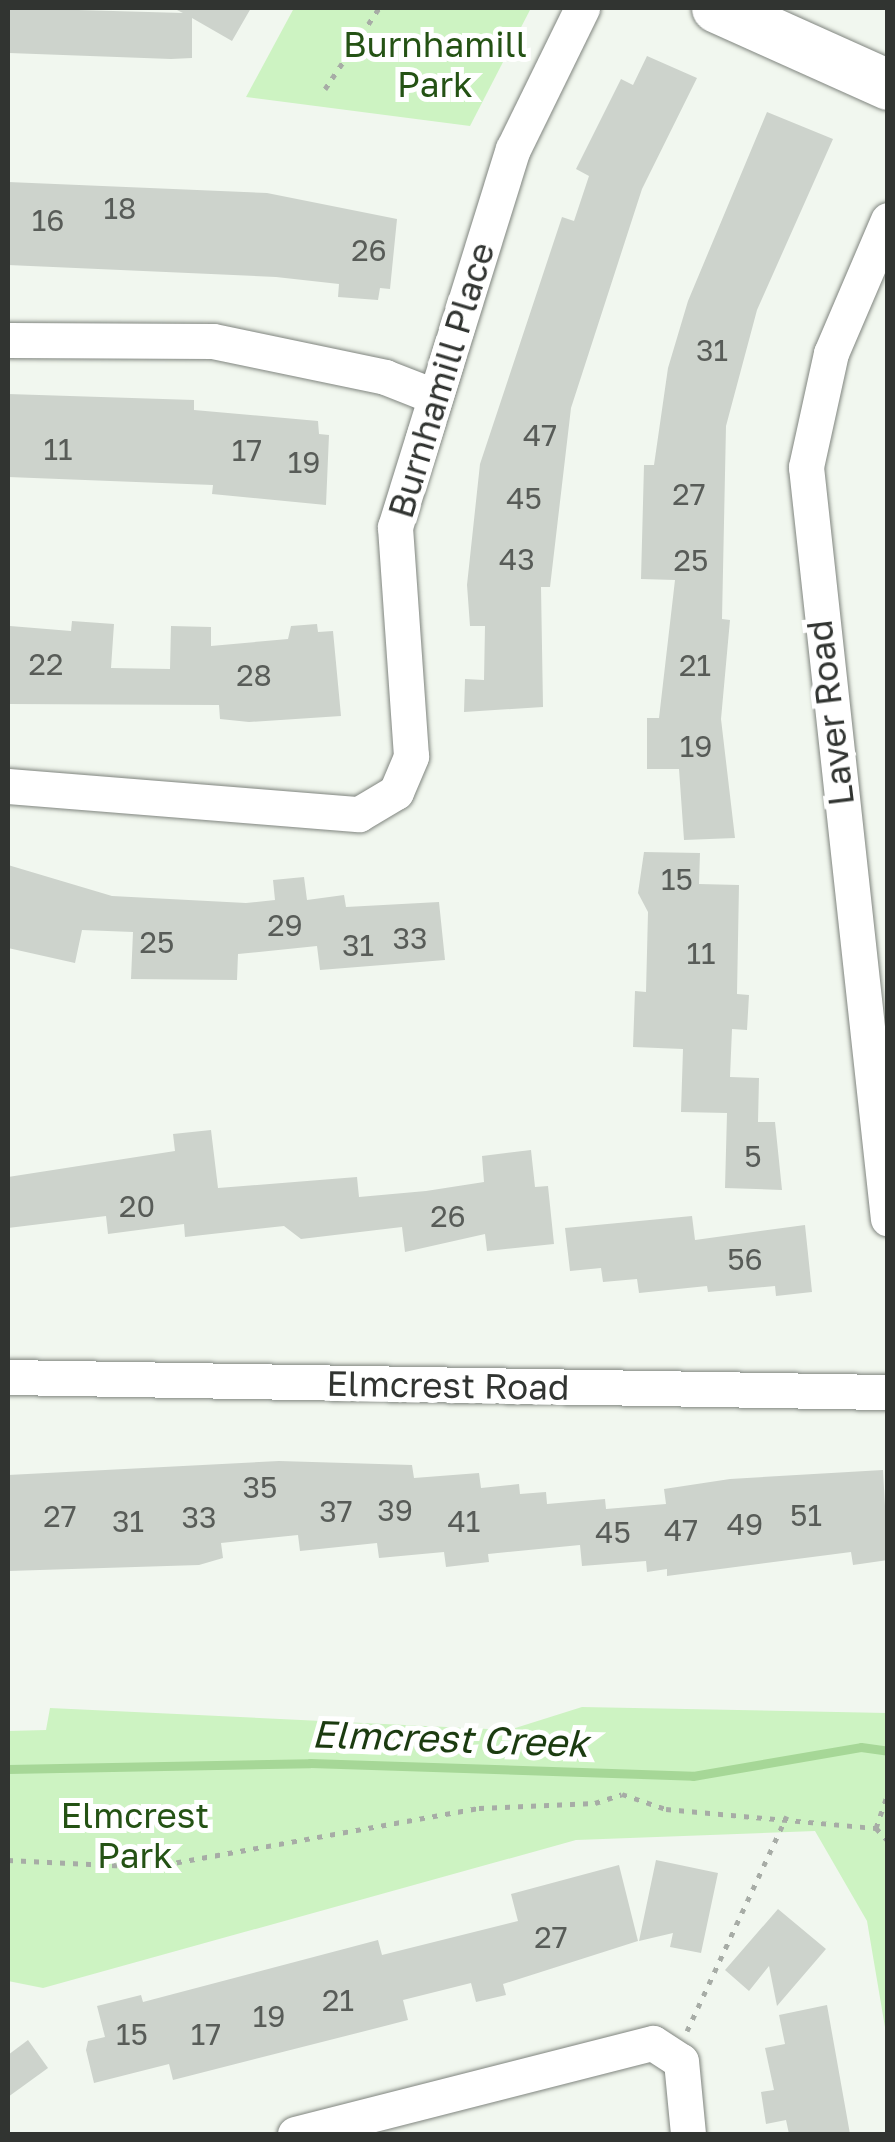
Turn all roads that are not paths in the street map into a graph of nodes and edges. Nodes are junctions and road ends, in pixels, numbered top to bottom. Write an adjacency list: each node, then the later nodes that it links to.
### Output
1 (582, 8): 6 (street, Burnhamill Place)
2 (724, 9): 3 (street)
3 (888, 85)
4 (888, 220): 8 (street, Laver Road)
5 (8, 340): 6 (street)
6 (431, 395): 7 (street, Burnhamill Place)
7 (8, 786)
8 (888, 1219)
9 (8, 1378): 10 (street, Elmcrest Road)
10 (888, 1392)
11 (295, 2134): 12 (street)
12 (688, 2134)

